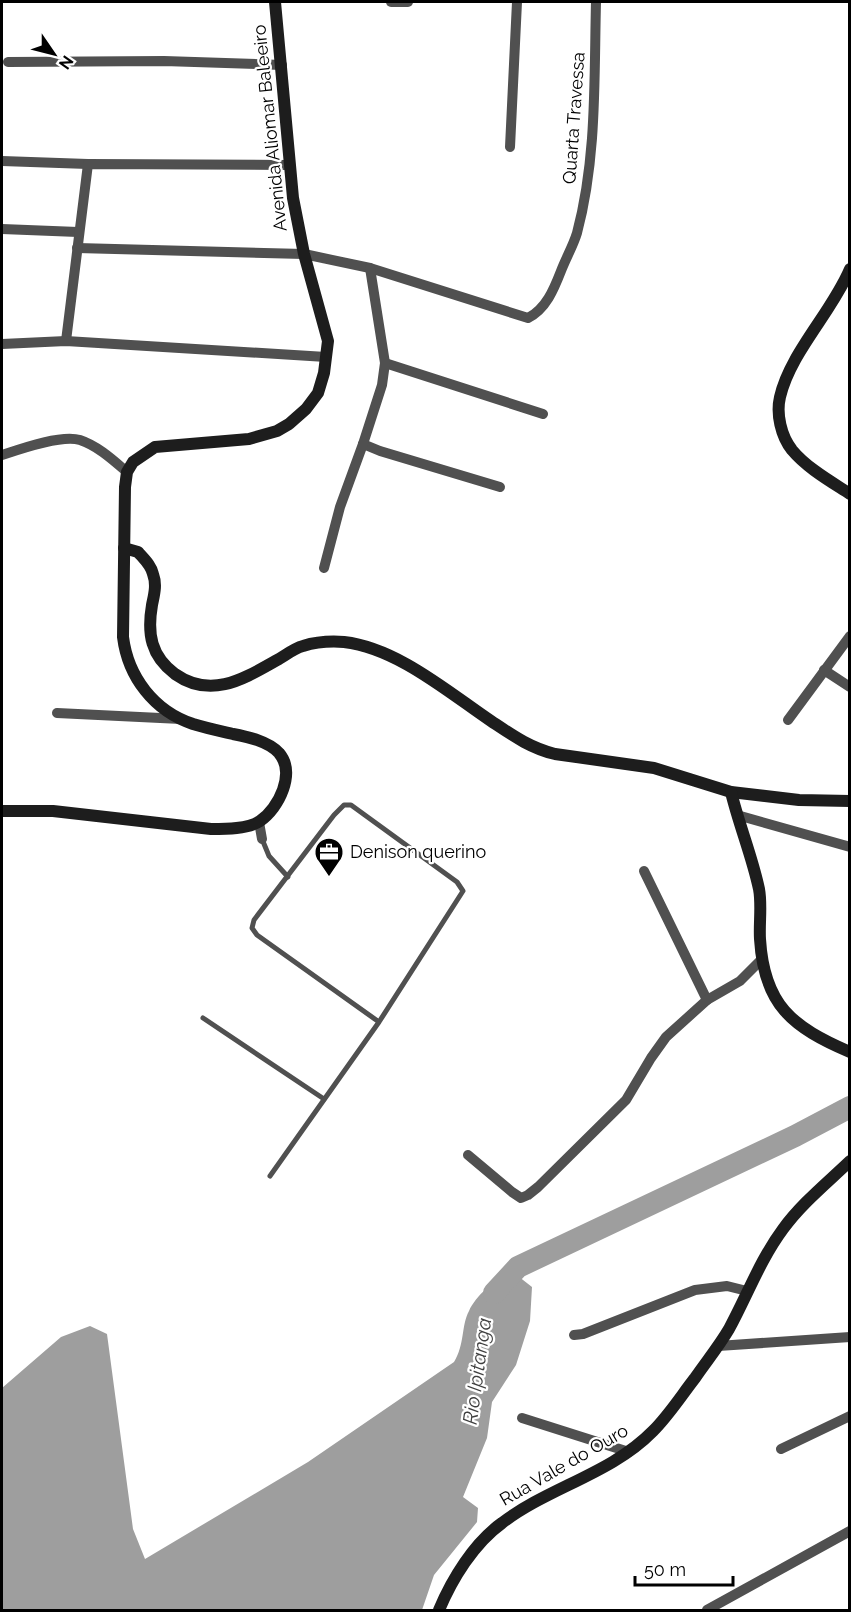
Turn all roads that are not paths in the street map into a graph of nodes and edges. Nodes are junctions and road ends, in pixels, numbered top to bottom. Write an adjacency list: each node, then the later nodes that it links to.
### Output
1 (275, 2): 7 (main road, Avenida Aliomar Baleeiro)
2 (391, 2): 3 (street)
3 (408, 2)
4 (517, 2): 8 (street)
5 (596, 2): 16 (street, Quarta Travessa)
6 (8, 63): 7 (street)
7 (282, 65): 11 (main road, Avenida Aliomar Baleeiro)
8 (510, 147)
9 (2, 161): 10 (street)
10 (88, 164): 11 (street); 13 (street)
11 (289, 165): 15 (main road, Avenida Aliomar Baleeiro)
12 (2, 229): 13 (street)
13 (78, 232): 14 (street)
14 (77, 248): 15 (street); 18 (street)
15 (304, 254): 16 (street); 20 (main road, Avenida Aliomar Baleeiro)
16 (370, 268): 21 (street)
17 (849, 269): 27 (main road)
18 (66, 341): 19 (street); 20 (street)
19 (2, 344)
20 (326, 357): 25 (main road, Avenida Aliomar Baleeiro)
21 (385, 363): 22 (street); 23 (street)
22 (543, 414)
23 (363, 444): 26 (street); 31 (street)
24 (2, 455): 25 (street)
25 (127, 472): 28 (main road)
26 (500, 487)
27 (849, 494)
28 (125, 531): 29 (main road); 30 (main road)
29 (124, 554): 30 (main road); 36 (main road)
30 (141, 555): 38 (main road)
31 (324, 568)
32 (849, 636): 33 (street)
33 (824, 670): 34 (street); 37 (street)
34 (849, 687)
35 (57, 713): 36 (street)
36 (182, 719): 42 (main road)
37 (788, 720)
38 (731, 792): 39 (main road); 41 (main road)
39 (849, 801)
40 (2, 811): 42 (main road)
41 (737, 814): 44 (street); 47 (main road)
42 (259, 822): 43 (street)
43 (262, 839): 46 (lane)
44 (849, 847)
45 (644, 871): 48 (street)
46 (288, 877): 50 (lane); 50 (lane)
47 (761, 960): 48 (street); 51 (main road)
48 (707, 1000): 53 (street)
49 (203, 1018): 52 (lane)
50 (379, 1022): 52 (lane)
51 (849, 1052)
52 (324, 1099): 55 (lane)
53 (468, 1155)
54 (849, 1161): 56 (main road, Rua Vale do Ouro)
55 (270, 1176)
56 (747, 1290): 57 (street); 59 (main road, Rua Vale do Ouro)
57 (574, 1335)
58 (849, 1337): 59 (street)
59 (718, 1346): 63 (main road, Rua Vale do Ouro)
60 (849, 1416): 62 (street)
61 (522, 1418): 63 (street)
62 (781, 1449)
63 (629, 1452): 65 (main road, Rua Vale do Ouro)
64 (849, 1531): 66 (street)
65 (439, 1611)
66 (707, 1611)

